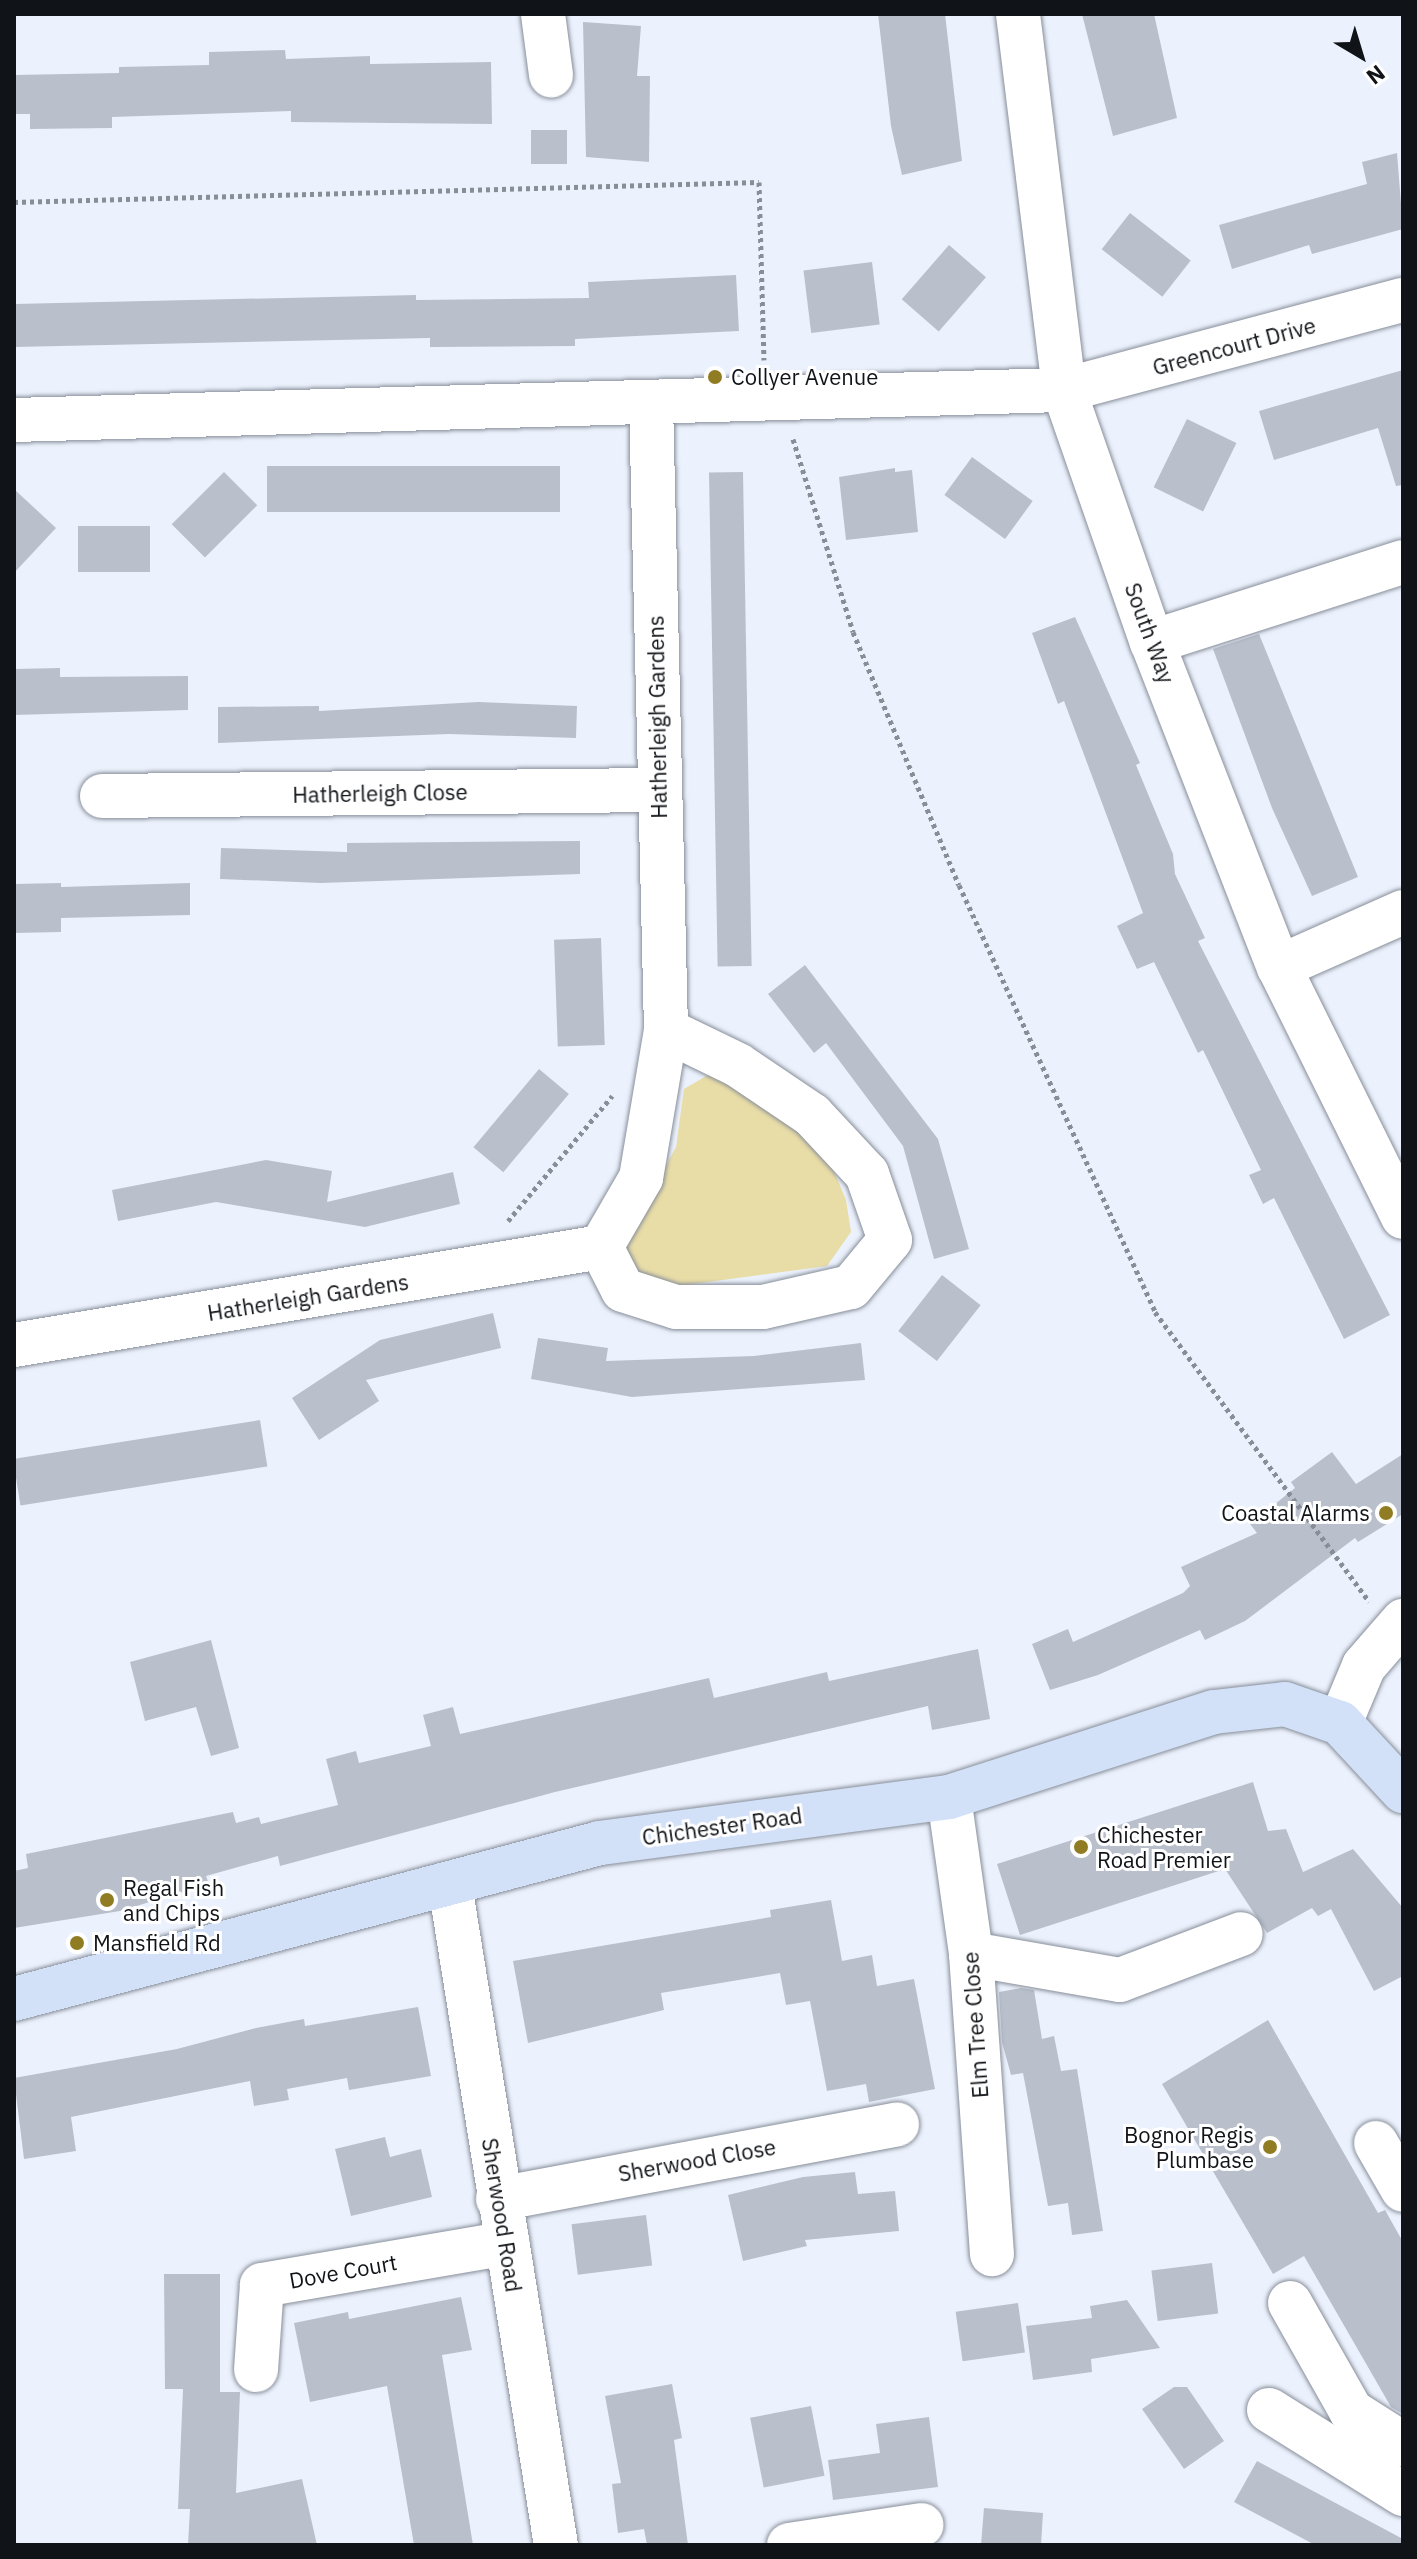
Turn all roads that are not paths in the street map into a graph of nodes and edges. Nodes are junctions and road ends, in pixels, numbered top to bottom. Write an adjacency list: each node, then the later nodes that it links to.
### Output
1 (543, 14): 3 (street)
2 (1018, 14): 5 (street, South Way)
3 (551, 75)
4 (1403, 300): 5 (street, Greencourt Drive)
5 (1064, 390): 6 (street); 9 (street, South Way)
6 (651, 405): 7 (street); 10 (street, Hatherleigh Gardens)
7 (14, 420)
8 (1403, 562): 9 (street)
9 (1152, 642): 13 (street, South Way)
10 (658, 790): 11 (street, Hatherleigh Close); 14 (street, Hatherleigh Gardens)
11 (102, 796)
12 (1403, 912): 13 (street)
13 (1279, 967): 15 (street, South Way)
14 (666, 1030): 16 (street, Hatherleigh Gardens); 16 (street)
15 (1403, 1217)
16 (601, 1247): 17 (street, Hatherleigh Gardens)
17 (14, 1345)
18 (1398, 1625): 19 (street)
19 (1340, 1723): 20 (main road, Chichester Road); 21 (main road, Chichester Road)
20 (1403, 1791)
21 (949, 1797): 22 (main road, Chichester Road); 24 (street, Elm Tree Close)
22 (450, 1885): 25 (main road, Chichester Road); 29 (street, Sherwood Road)
23 (1241, 1934): 24 (street)
24 (971, 1954): 31 (street, Elm Tree Close)
25 (14, 1999)
26 (897, 2124): 29 (street, Sherwood Close)
27 (1376, 2143): 28 (street)
28 (1403, 2190)
29 (498, 2199): 30 (street, Sherwood Road)
30 (507, 2243): 33 (street, Dove Court); 38 (street, Sherwood Road)
31 (992, 2254)
32 (1290, 2303): 35 (street)
33 (256, 2370)
34 (1269, 2410): 36 (street)
35 (1403, 2444)
36 (1403, 2494)
37 (922, 2525): 39 (street)
38 (556, 2545)
39 (789, 2545)

